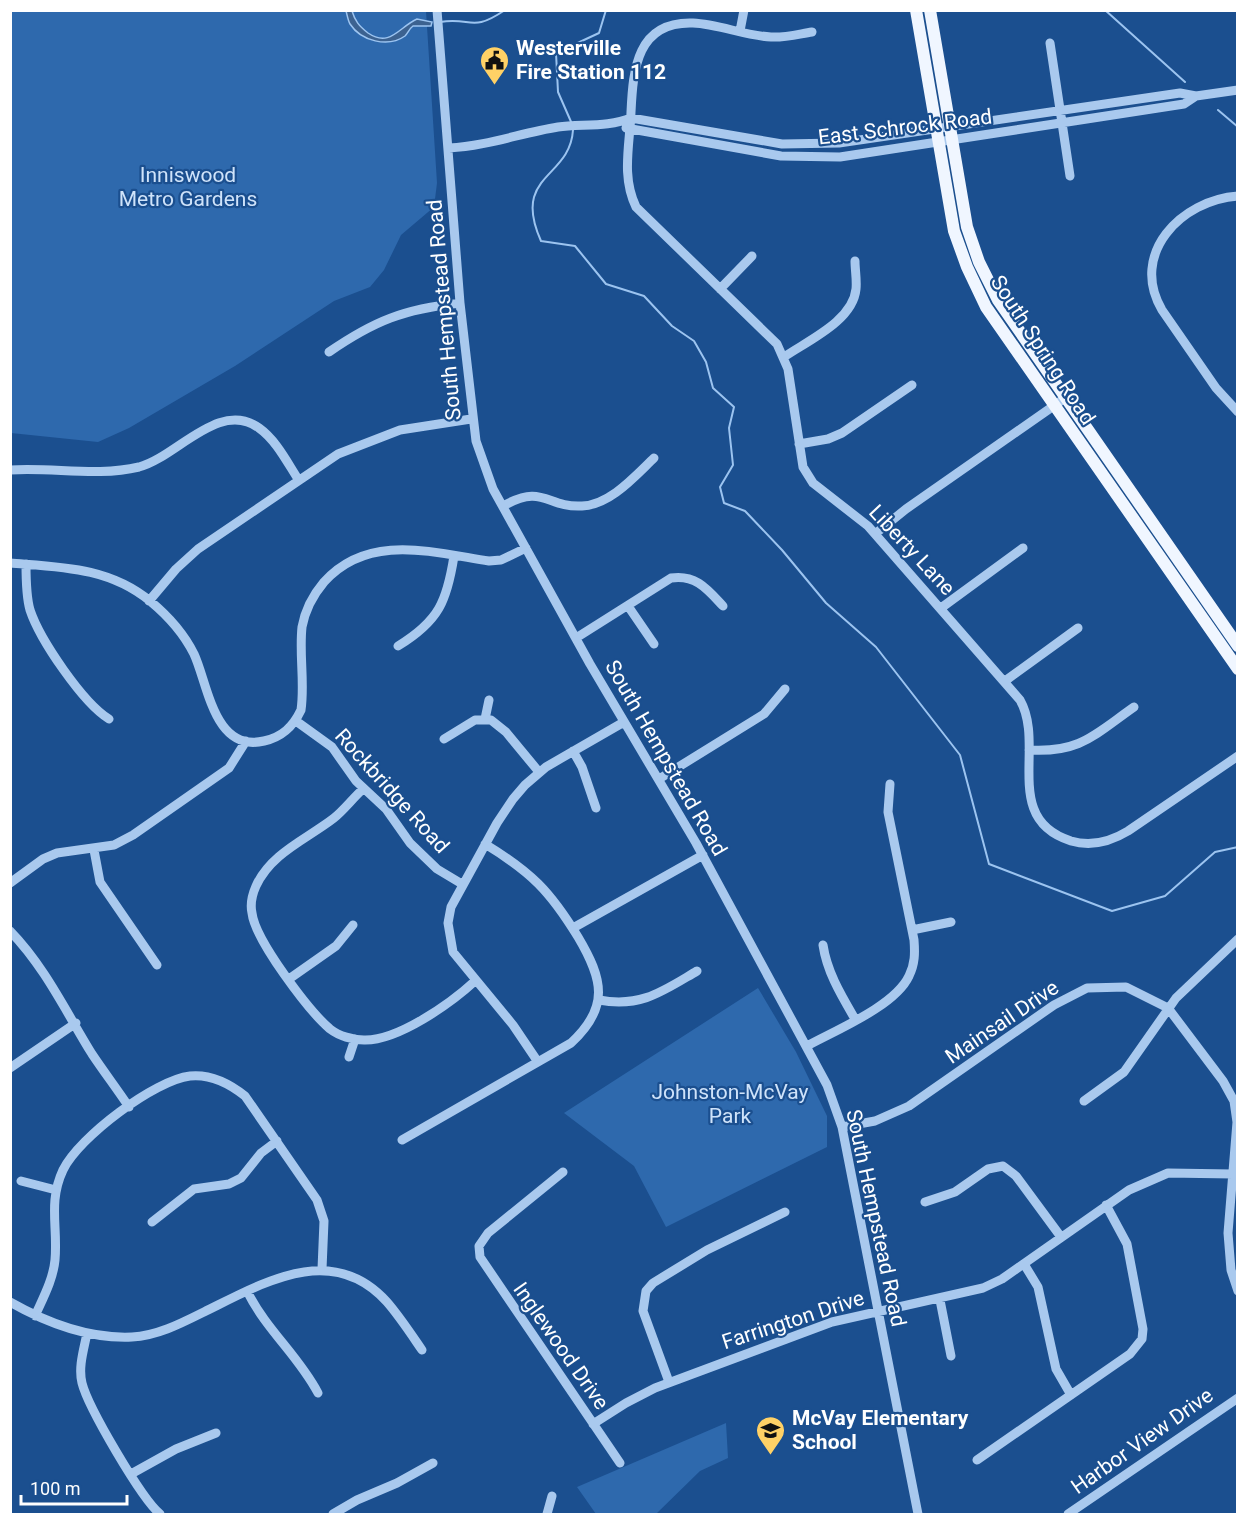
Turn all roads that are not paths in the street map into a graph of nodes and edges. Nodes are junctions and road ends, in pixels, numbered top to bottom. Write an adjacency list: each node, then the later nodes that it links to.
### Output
1 (744, 10): 5 (street)
2 (916, 10): 15 (main road, South Spring Road)
3 (930, 10): 15 (main road, South Spring Road)
4 (438, 18): 16 (street, South Hempstead Road)
5 (740, 31): 6 (street, Liberty Lane); 11 (street, Liberty Lane)
6 (812, 33)
7 (1050, 44): 10 (street)
8 (1238, 90): 9 (street, East Schrock Road)
9 (1196, 96): 10 (street, East Schrock Road); 13 (street, East Schrock Road)
10 (1060, 111): 13 (street); 15 (street, East Schrock Road)
11 (631, 118): 12 (street); 14 (street, Liberty Lane); 15 (street, East Schrock Road)
12 (619, 123): 14 (street, East Schrock Road); 16 (street)
13 (1061, 124): 15 (street, East Schrock Road); 17 (street)
14 (630, 130): 15 (street, East Schrock Road); 21 (street, Liberty Lane)
15 (943, 136): 26 (main road, South Spring Road)
16 (449, 148): 22 (street, South Hempstead Road)
17 (1070, 176)
18 (1238, 196): 27 (street)
19 (752, 256): 21 (street)
20 (855, 261): 24 (street)
21 (720, 289): 24 (street, Liberty Lane)
22 (460, 303): 23 (street); 28 (street, South Hempstead Road)
23 (329, 352)
24 (784, 357): 29 (street, Liberty Lane)
25 (912, 385): 29 (street)
26 (1060, 402): 34 (street); 44 (main road, South Spring Road)
27 (1238, 412)
28 (471, 419): 32 (street); 33 (street, South Hempstead Road)
29 (799, 444): 34 (street, Liberty Lane)
30 (654, 458): 33 (street)
31 (10, 470): 32 (street)
32 (298, 479): 40 (street)
33 (503, 506): 35 (street, South Hempstead Road)
34 (875, 534): 43 (street, Liberty Lane)
35 (525, 548): 37 (street); 46 (street, South Hempstead Road)
36 (1023, 548): 43 (street)
37 (454, 556): 48 (street); 57 (street)
38 (10, 563): 39 (street)
39 (26, 564): 40 (street); 55 (street)
40 (149, 601): 60 (street)
41 (628, 606): 42 (street); 46 (street); 47 (street)
42 (723, 606)
43 (941, 608): 51 (street, Liberty Lane)
44 (1204, 610): 49 (main road, South Spring Road); 50 (main road, South Spring Road)
45 (1078, 628): 51 (street)
46 (576, 638): 58 (street, South Hempstead Road)
47 (654, 644)
48 (398, 646)
49 (1238, 646)
50 (1238, 669)
51 (1005, 681): 61 (street, Liberty Lane)
52 (785, 689): 65 (street)
53 (489, 700): 56 (street)
54 (1134, 707): 61 (street)
55 (109, 719)
56 (485, 719): 59 (street); 64 (street)
57 (296, 721): 60 (street); 67 (street, Rockbridge Road)
58 (624, 722): 62 (street); 65 (street, South Hempstead Road)
59 (444, 739)
60 (246, 741): 70 (street)
61 (1029, 750): 63 (street, Liberty Lane)
62 (573, 751): 64 (street); 68 (street)
63 (1238, 756)
64 (539, 772): 69 (street)
65 (659, 779): 71 (street, South Hempstead Road)
66 (891, 784): 77 (street)
67 (363, 789): 73 (street, Rockbridge Road); 83 (street)
68 (596, 808)
69 (485, 844): 73 (street); 76 (street)
70 (94, 850): 72 (street); 81 (street)
71 (703, 855): 76 (street); 90 (street, South Hempstead Road)
72 (10, 883)
73 (462, 884): 84 (street)
74 (951, 922): 77 (street)
75 (353, 925): 83 (street)
76 (573, 928): 85 (street)
77 (912, 930): 87 (street)
78 (10, 931): 88 (street)
79 (1238, 939): 86 (street)
80 (823, 945): 87 (street)
81 (157, 964)
82 (697, 970): 85 (street)
83 (289, 979): 89 (street)
84 (475, 981): 89 (street); 92 (street)
85 (599, 1000): 92 (street)
86 (1168, 1008): 94 (street); 96 (street, Mainsail Drive); 100 (street, Mainsail Drive)
87 (855, 1019): 90 (street)
88 (76, 1023): 93 (street); 95 (street)
89 (355, 1039): 91 (street)
90 (807, 1046): 96 (street, South Hempstead Road)
91 (349, 1057)
92 (537, 1062): 97 (street)
93 (10, 1068)
94 (1084, 1101)
95 (129, 1107): 98 (street); 102 (street)
96 (842, 1127): 114 (street, South Hempstead Road)
97 (402, 1140)
98 (277, 1141): 106 (street); 109 (street)
99 (563, 1172): 123 (street, Inglewood Drive)
100 (1233, 1174): 104 (street, Farrington Drive); 111 (street, Mainsail Drive)
101 (21, 1181): 102 (street)
102 (56, 1190): 115 (street)
103 (925, 1202): 107 (street)
104 (1106, 1205): 107 (street, Farrington Drive); 121 (street)
105 (785, 1212): 119 (street)
106 (152, 1222)
107 (1061, 1237): 108 (street, Farrington Drive)
108 (1024, 1264): 112 (street, Farrington Drive); 121 (street)
109 (322, 1269): 110 (street); 117 (street)
110 (247, 1291): 116 (street); 120 (street)
111 (1238, 1291)
112 (940, 1300): 114 (street, Farrington Drive); 118 (street)
113 (10, 1302): 115 (street)
114 (879, 1311): 119 (street, Farrington Drive); 133 (street, South Hempstead Road)
115 (35, 1316): 116 (street)
116 (87, 1333): 128 (street)
117 (422, 1350)
118 (951, 1356)
119 (669, 1382): 123 (street, Farrington Drive)
120 (318, 1393)
121 (1071, 1395): 125 (street)
122 (1238, 1398): 134 (street, Harbor View Drive)
123 (594, 1424): 127 (street, Inglewood Drive)
124 (216, 1433): 128 (street)
125 (977, 1460)
126 (433, 1462): 131 (street)
127 (620, 1463)
128 (131, 1474): 130 (street)
129 (552, 1496): 132 (street)
130 (160, 1515)
131 (333, 1515)
132 (546, 1515)
133 (918, 1515)
134 (1068, 1515)

